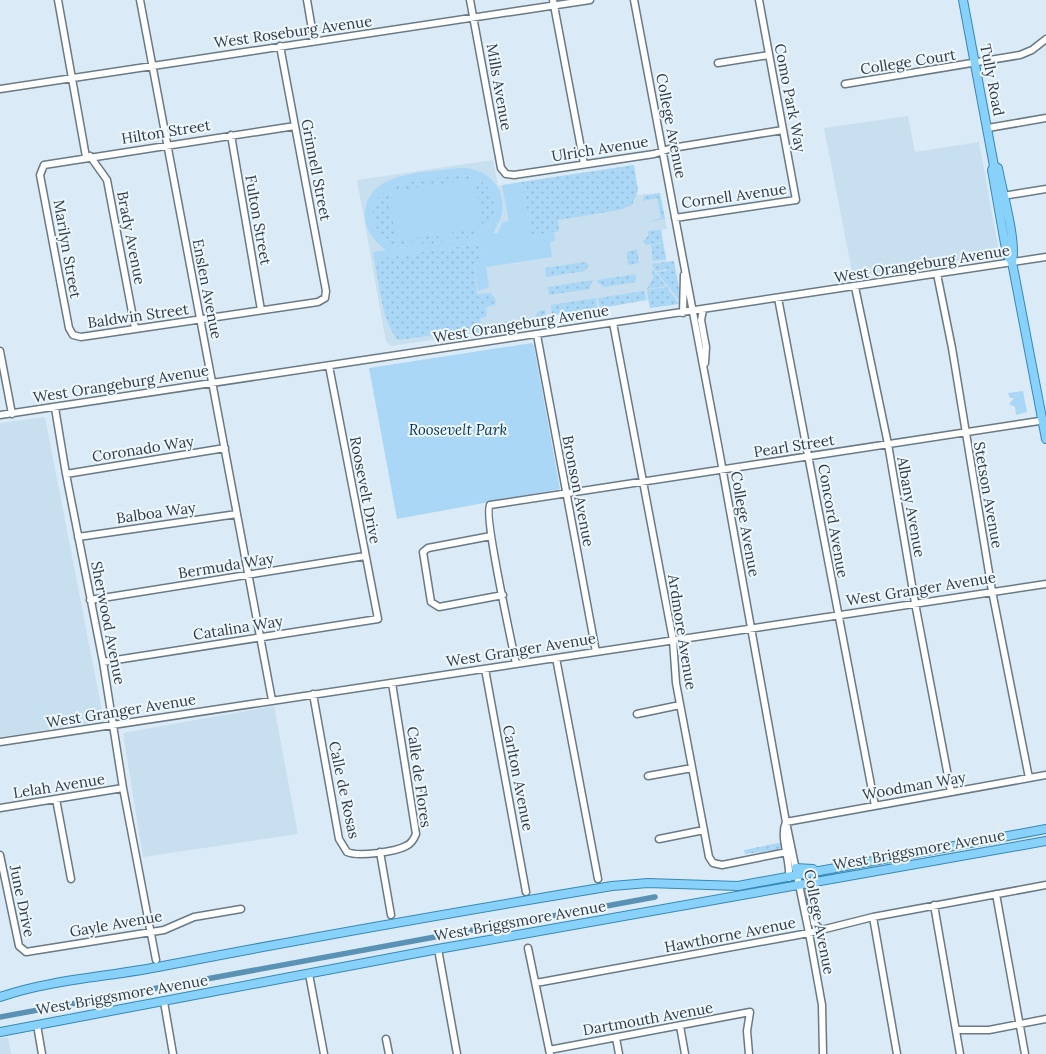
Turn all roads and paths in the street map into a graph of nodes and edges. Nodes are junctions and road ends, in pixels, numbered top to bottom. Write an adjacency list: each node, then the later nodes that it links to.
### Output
1 (58, 0): 18 (street, Brady Avenue)
2 (140, 0): 17 (street, Enslen Avenue)
3 (307, 0): 12 (street)
4 (470, 0): 10 (street, Mills Avenue)
5 (590, 0): 9 (street, West Roseburg Avenue)
6 (634, 0): 27 (street, College Avenue)
7 (759, 0): 14 (street, Como Park Way)
8 (963, 0): 16 (main road, Tully Road)
9 (553, 3): 10 (street, West Roseburg Avenue); 29 (street)
10 (474, 17): 12 (street, West Roseburg Avenue); 32 (street, Mills Avenue)
11 (1046, 40): 16 (street, College Court)
12 (314, 42): 13 (street, West Roseburg Avenue)
13 (280, 46): 17 (street, West Roseburg Avenue); 22 (street, Grinnell Street)
14 (769, 55): 15 (street); 24 (street, Como Park Way)
15 (718, 63)
16 (976, 64): 19 (street, College Court); 23 (main road, Tully Road)
17 (152, 66): 18 (street, West Roseburg Avenue); 26 (street, Enslen Avenue)
18 (72, 78): 20 (street, West Roseburg Avenue); 28 (street, Brady Avenue)
19 (845, 84)
20 (0, 89)
21 (1046, 118): 23 (street)
22 (295, 126): 25 (street, Hilton Street); 42 (street, Grinnell Street)
23 (988, 128): 30 (main road, Tully Road)
24 (783, 130): 27 (street, Ulrich Avenue); 35 (street, Como Park Way)
25 (231, 135): 26 (street, Hilton Street); 44 (street, Fulton Street)
26 (166, 144): 28 (street, Hilton Street); 48 (street, Enslen Avenue)
27 (663, 152): 29 (street, Ulrich Avenue); 36 (street, College Avenue)
28 (88, 157): 31 (street, Hilton Street); 50 (street, Brady Avenue)
29 (584, 164): 32 (street, Ulrich Avenue)
30 (994, 166): 34 (main road, Tully Road); 38 (main road, Tully Road)
31 (42, 167): 52 (street, Marilyn Street)
32 (509, 175)
33 (1046, 189): 34 (street)
34 (1003, 196): 38 (main road, Tully Road)
35 (796, 200): 36 (street, Cornell Avenue)
36 (675, 218): 39 (street, College Avenue)
37 (1046, 257): 38 (street, West Orangeburg Avenue)
38 (1012, 262): 40 (street, West Orangeburg Avenue); 60 (main road, Tully Road)
39 (685, 270): 46 (street, College Avenue); 47 (street)
40 (937, 274): 41 (street, West Orangeburg Avenue); 61 (street, Stetson Avenue)
41 (854, 287): 43 (street, West Orangeburg Avenue); 63 (street, Albany Avenue)
42 (324, 298): 44 (street, Baldwin Street)
43 (778, 298): 45 (street, West Orangeburg Avenue); 65 (street, Concord Avenue)
44 (261, 310): 48 (street, Baldwin Street)
45 (703, 310): 46 (street, West Orangeburg Avenue); 55 (street)
46 (692, 312): 47 (street, West Orangeburg Avenue); 55 (street, College Avenue)
47 (683, 313): 49 (street, West Orangeburg Avenue)
48 (200, 320): 50 (street, Baldwin Street); 56 (street, Enslen Avenue)
49 (614, 323): 51 (street, West Orangeburg Avenue); 68 (street, Ardmore Avenue)
50 (135, 328): 52 (street, Baldwin Street)
51 (537, 334): 54 (street, West Orangeburg Avenue); 69 (street, Bronson Avenue)
52 (73, 335)
53 (0, 351): 58 (street)
54 (329, 366): 56 (street, West Orangeburg Avenue); 73 (street, Roosevelt Drive)
55 (704, 372): 66 (street, College Avenue)
56 (212, 382): 57 (street, West Orangeburg Avenue); 64 (street, Enslen Avenue)
57 (55, 408): 58 (street, West Orangeburg Avenue); 67 (street, Sherwood Avenue)
58 (12, 414): 59 (street, West Orangeburg Avenue)
59 (0, 415)
60 (1044, 420): 61 (street, Pearl Street); 62 (main road, Tully Road)
61 (965, 432): 63 (street, Pearl Street); 76 (street, Stetson Avenue)
62 (1046, 439)
63 (888, 444): 65 (street, Pearl Street); 79 (street, Albany Avenue)
64 (225, 448): 67 (street, Coronado Way); 70 (street, Enslen Avenue)
65 (808, 456): 66 (street, Pearl Street); 80 (street, Concord Avenue)
66 (723, 469): 68 (street, Pearl Street); 82 (street, College Avenue)
67 (66, 474): 72 (street, Sherwood Avenue)
68 (643, 482): 69 (street, Pearl Street); 84 (street, Ardmore Avenue)
69 (565, 493): 71 (street, Pearl Street); 85 (street, Bronson Avenue)
70 (237, 514): 72 (street, Balboa Way); 74 (street, Enslen Avenue)
71 (491, 536): 77 (street); 77 (street)
72 (78, 537): 78 (street, Sherwood Avenue)
73 (365, 556): 74 (street, Bermuda Way); 81 (street, Roosevelt Drive)
74 (249, 575): 78 (street, Bermuda Way); 83 (street, Enslen Avenue)
75 (1046, 584): 76 (street, West Granger Avenue)
76 (992, 591): 79 (street, West Granger Avenue); 100 (street, Stetson Avenue)
77 (503, 595): 88 (street)
78 (90, 600): 87 (street, Sherwood Avenue)
79 (915, 603): 80 (street, West Granger Avenue); 102 (street, Albany Avenue)
80 (837, 615): 82 (street, West Granger Avenue); 104 (street, Concord Avenue)
81 (378, 619): 83 (street, Catalina Way)
82 (752, 628): 84 (street, West Granger Avenue); 106 (street, College Avenue)
83 (261, 637): 87 (street, Catalina Way); 92 (street, Enslen Avenue)
84 (673, 640): 85 (street, West Granger Avenue); 93 (street, Ardmore Avenue)
85 (596, 652): 86 (street, West Granger Avenue)
86 (556, 658): 88 (street, West Granger Avenue); 118 (street)
87 (103, 662): 95 (street, Sherwood Avenue)
88 (516, 664): 89 (street, West Granger Avenue)
89 (485, 669): 90 (street, West Granger Avenue); 122 (street, Carlton Avenue)
90 (392, 683): 91 (street, West Granger Avenue); 111 (street, Calle de Flores)
91 (313, 694): 92 (street, West Granger Avenue); 111 (street, Calle de Rosas)
92 (272, 700): 95 (street, West Granger Avenue)
93 (680, 705): 94 (street); 97 (street, Ardmore Avenue)
94 (636, 714)
95 (114, 726): 96 (street, West Granger Avenue); 101 (street, Sherwood Avenue)
96 (0, 742)
97 (692, 768): 99 (street); 108 (street, Ardmore Avenue)
98 (1046, 775): 100 (street, Woodman Way)
99 (648, 776)
100 (1029, 778): 102 (street, Woodman Way)
101 (123, 788): 103 (street, Lelah Avenue); 130 (street, Sherwood Avenue)
102 (951, 792): 104 (street, Woodman Way)
103 (56, 799): 105 (street, Lelah Avenue); 117 (street)
104 (875, 806): 106 (street, Woodman Way)
105 (0, 808)
106 (786, 822): 112 (street, College Avenue)
107 (1046, 829): 114 (main road, West Briggsmore Avenue)
108 (704, 830): 109 (street); 112 (street, Ardmore Avenue)
109 (659, 839)
110 (1045, 841): 119 (main road, West Briggsmore Avenue)
111 (380, 852): 126 (street)
112 (790, 852): 114 (street, College Avenue); 116 (street)
113 (0, 854): 115 (street, June Drive)
114 (797, 872): 116 (main road, West Briggsmore Avenue); 120 (street, College Avenue)
115 (2, 878): 134 (street, June Drive)
116 (789, 878): 138 (main road, West Briggsmore Avenue)
117 (71, 879)
118 (598, 880)
119 (809, 884): 120 (main road, West Briggsmore Avenue); 128 (street)
120 (800, 885): 131 (street, College Avenue); 133 (main road, West Briggsmore Avenue)
121 (1046, 885): 123 (street, Hawthorne Avenue)
122 (526, 892)
123 (996, 894): 124 (street, Hawthorne Avenue); 141 (street)
124 (934, 906): 127 (street, Hawthorne Avenue); 144 (street)
125 (241, 909): 130 (street, Gayle Avenue)
126 (391, 915)
127 (873, 917): 129 (street, Hawthorne Avenue); 158 (street)
128 (814, 923): 129 (street); 131 (street)
129 (821, 930): 131 (street, Hawthorne Avenue)
130 (150, 931): 134 (street, Gayle Avenue); 135 (street, Sherwood Avenue)
131 (809, 933): 137 (street, Hawthorne Avenue); 157 (street, College Avenue)
132 (528, 948): 137 (street)
133 (438, 949): 136 (main road, West Briggsmore Avenue); 153 (street)
134 (22, 951)
135 (156, 960)
136 (309, 974): 139 (main road, West Briggsmore Avenue); 151 (street)
137 (536, 984): 148 (street)
138 (0, 997)
139 (164, 1002): 142 (main road, West Briggsmore Avenue); 150 (street)
140 (1046, 1019): 141 (street)
141 (1019, 1024): 144 (street); 160 (street)
142 (37, 1025): 145 (main road, West Briggsmore Avenue); 149 (street)
143 (680, 1026): 146 (street, Dartmouth Avenue); 155 (street); 156 (street, Dartmouth Avenue)
144 (956, 1030): 159 (street)
145 (0, 1032)
146 (616, 1038): 148 (street, Dartmouth Avenue); 154 (street)
147 (386, 1039): 152 (street)
148 (550, 1052)
149 (42, 1054)
150 (173, 1054)
151 (324, 1054)
152 (389, 1054)
153 (457, 1054)
154 (619, 1054)
155 (685, 1054)
156 (749, 1054)
157 (823, 1054)
158 (897, 1054)
159 (960, 1054)
160 (1025, 1054)

